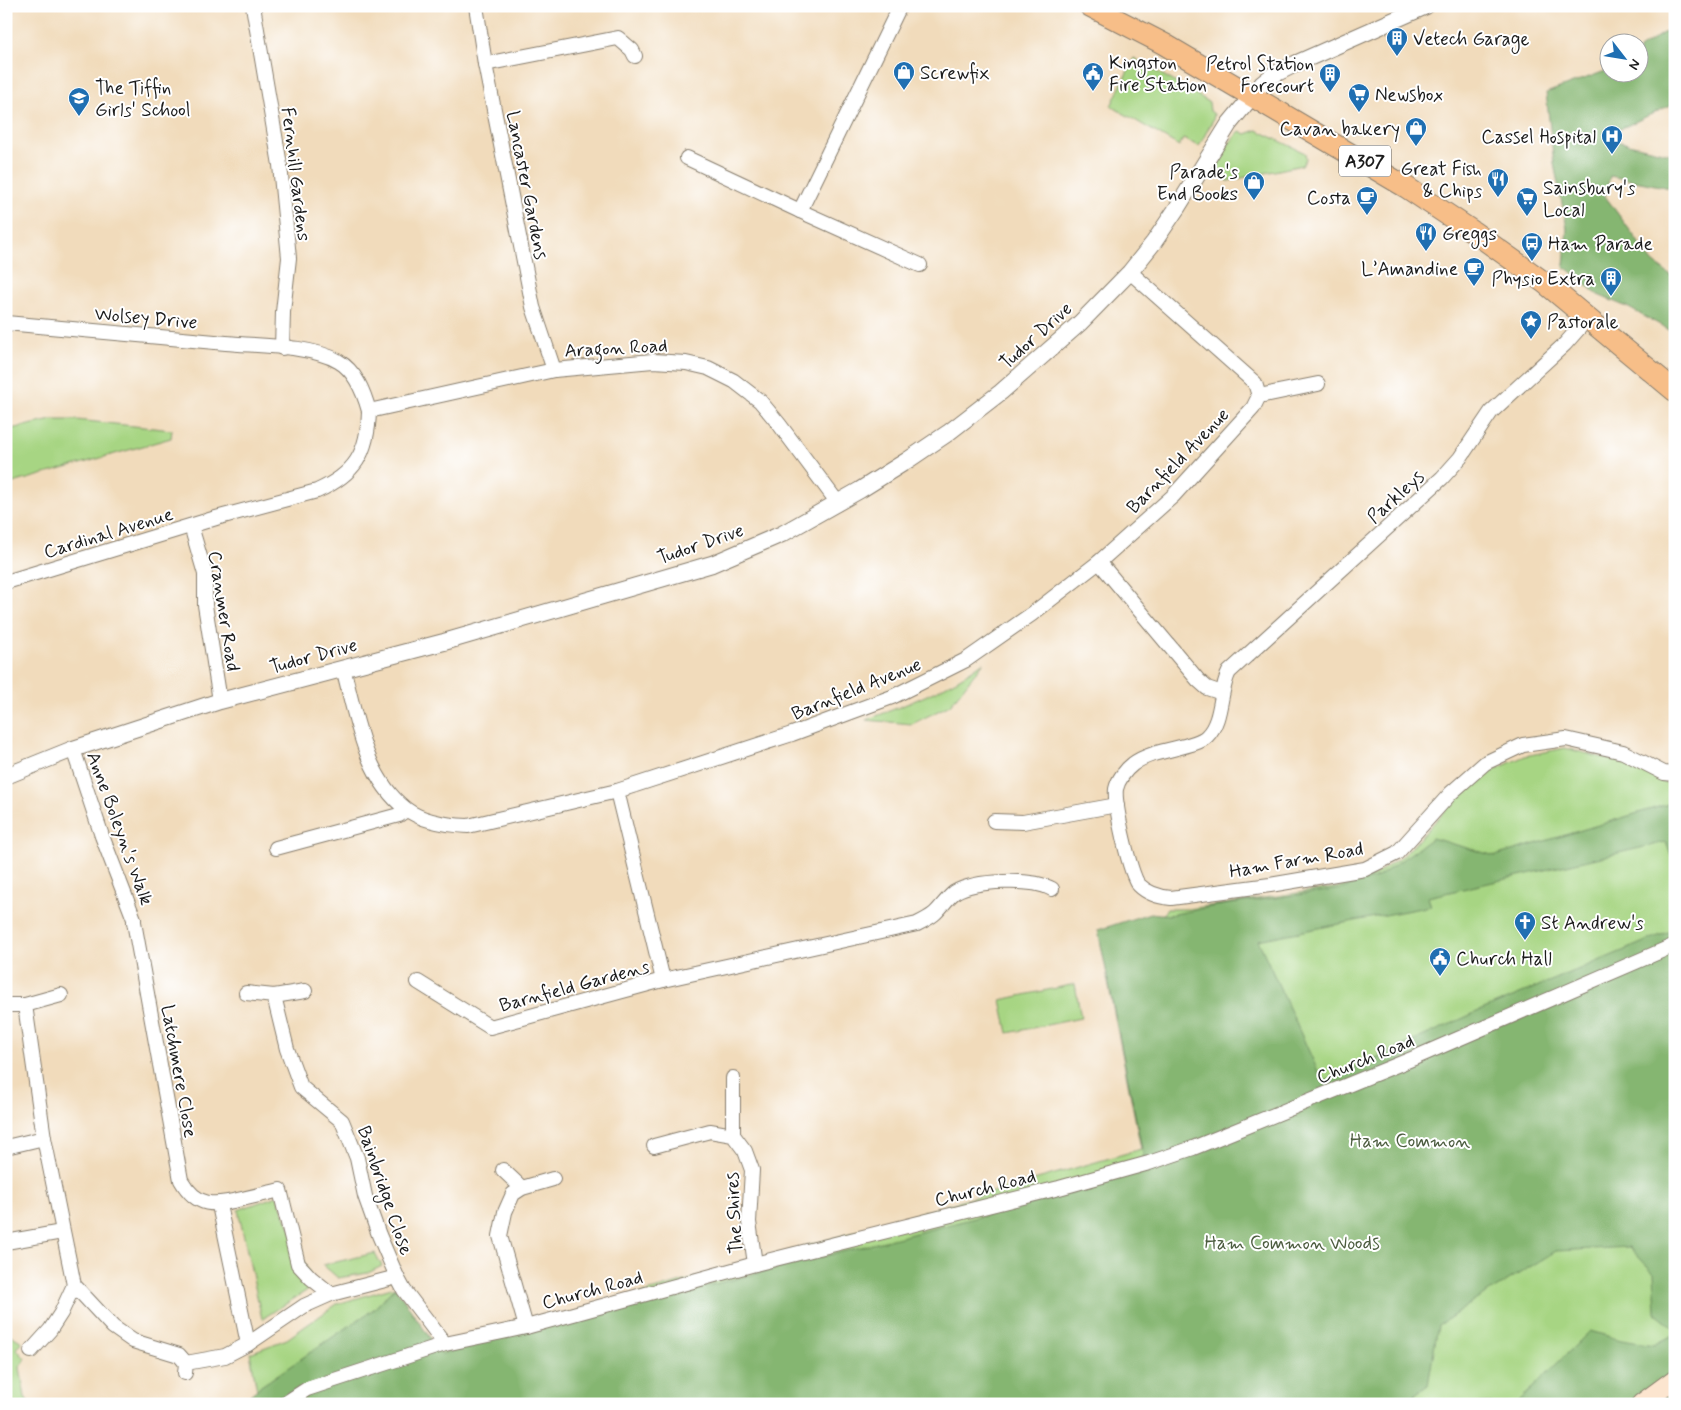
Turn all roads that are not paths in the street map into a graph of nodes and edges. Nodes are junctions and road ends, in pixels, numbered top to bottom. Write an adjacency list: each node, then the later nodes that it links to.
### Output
1 (253, 6): 15 (street, Fernhill Gardens)
2 (476, 6): 7 (street, Lancaster Gardens)
3 (900, 6): 10 (street)
4 (1090, 6): 8 (main road, A307)
5 (1415, 9): 8 (street, Tudor Drive)
6 (635, 56): 7 (street)
7 (485, 64): 16 (street, Lancaster Gardens)
8 (1252, 95): 12 (street, Tudor Drive); 13 (main road, A307)
9 (687, 158): 10 (street)
10 (800, 211): 11 (street)
11 (920, 265)
12 (1130, 272): 19 (street); 21 (street, Tudor Drive)
13 (1588, 318): 18 (main road, A307); 26 (street, Parkleys)
14 (6, 323): 15 (street, Wolsey Drive)
15 (282, 348): 20 (street)
16 (554, 370): 20 (street, Aragon Road); 21 (street, Aragon Road)
17 (1318, 384): 19 (street)
18 (1675, 390)
19 (1259, 396): 23 (street, Barnfield Avenue)
20 (369, 411): 22 (street)
21 (838, 503): 25 (street, Tudor Drive)
22 (191, 526): 24 (street, Cardinal Avenue); 27 (street, Cranmer Road)
23 (1099, 562): 26 (street); 32 (street, Barnfield Avenue)
24 (6, 582)
25 (343, 668): 27 (street, Tudor Drive); 34 (street, Barnfield Avenue)
26 (1222, 694): 31 (street, Parkleys)
27 (220, 701): 28 (street, Tudor Drive)
28 (73, 749): 30 (street, Tudor Drive); 38 (street, Anne Boleyn's Walk)
29 (1675, 774): 33 (street, Ham Farm Road)
30 (6, 776)
31 (1119, 781): 33 (street, Ham Farm Road)
32 (617, 790): 34 (street, Barnfield Avenue); 40 (street, Barnfield Gardens)
33 (1116, 805): 35 (street)
34 (406, 810): 36 (street)
35 (994, 821)
36 (276, 848)
37 (1052, 889): 40 (street, Barnfield Gardens)
38 (134, 921): 56 (street, Latchmere Close)
39 (1675, 945): 59 (street, Church Road)
40 (664, 980): 41 (street, Barnfield Gardens)
41 (418, 982)
42 (306, 990): 45 (street)
43 (246, 993): 45 (street)
44 (62, 995): 47 (street)
45 (274, 996): 60 (street, Bainbridge Close)
46 (6, 1005): 47 (street)
47 (25, 1005): 50 (street)
48 (733, 1078): 49 (street)
49 (732, 1135): 51 (street); 59 (street, The Shires)
50 (44, 1138): 52 (street); 57 (street)
51 (654, 1146)
52 (6, 1147)
53 (503, 1170): 55 (street)
54 (553, 1179): 55 (street)
55 (522, 1188): 63 (street)
56 (219, 1205): 62 (street); 64 (street)
57 (62, 1232): 58 (street); 61 (street)
58 (6, 1242)
59 (755, 1264): 63 (street, Church Road)
60 (397, 1276): 62 (street); 65 (street, Bainbridge Close)
61 (74, 1285): 64 (street); 66 (street)
62 (331, 1294): 64 (street)
63 (526, 1327): 65 (street, Church Road)
64 (248, 1344)
65 (445, 1344): 68 (street, Church Road)
66 (31, 1351)
67 (1675, 1379): 69 (main road)
68 (284, 1404)
69 (1641, 1404)

